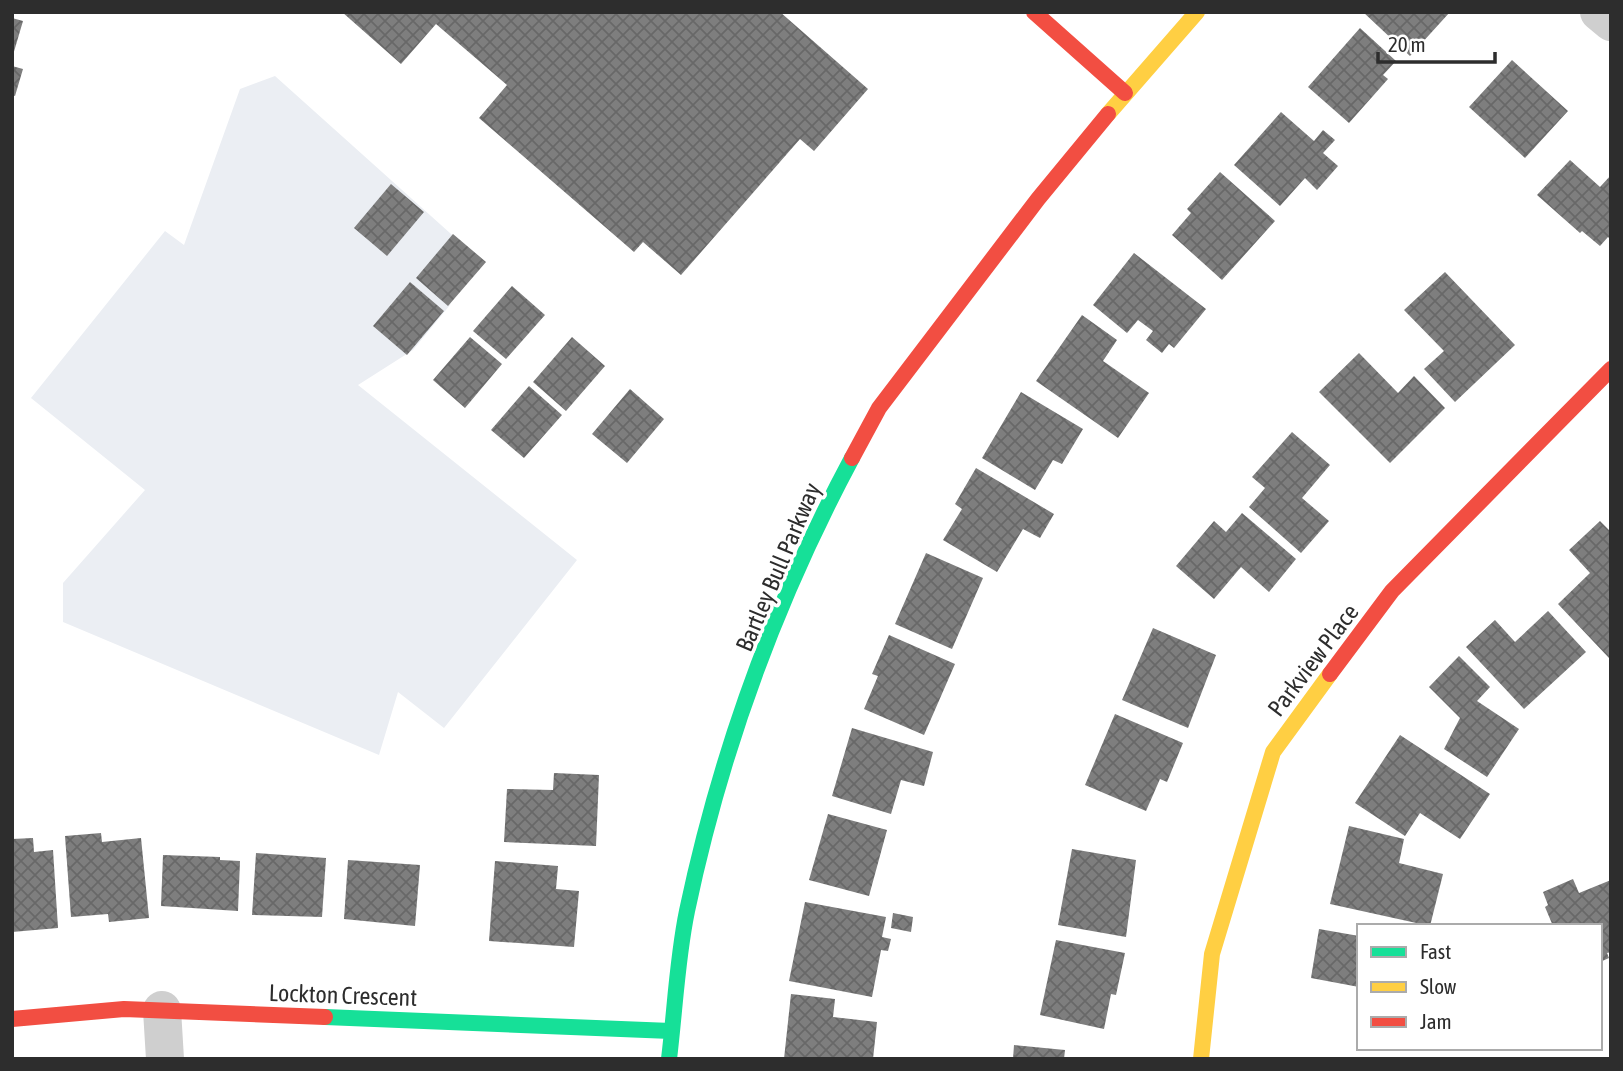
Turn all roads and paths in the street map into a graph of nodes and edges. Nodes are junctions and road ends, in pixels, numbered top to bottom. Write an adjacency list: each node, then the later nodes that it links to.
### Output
1 (1034, 12): 5 (street)
2 (1196, 12): 5 (street, Bartley Bull Parkway)
3 (1600, 12): 4 (street)
4 (1611, 22)
5 (1125, 93): 9 (street, Bartley Bull Parkway)
6 (1611, 369): 12 (street, Parkview Place)
7 (162, 1010): 8 (street, Lockton Crescent); 9 (street, Lockton Crescent); 10 (street)
8 (12, 1019)
9 (671, 1031): 11 (street, Bartley Bull Parkway)
10 (165, 1059)
11 (669, 1059)
12 (1201, 1059)

